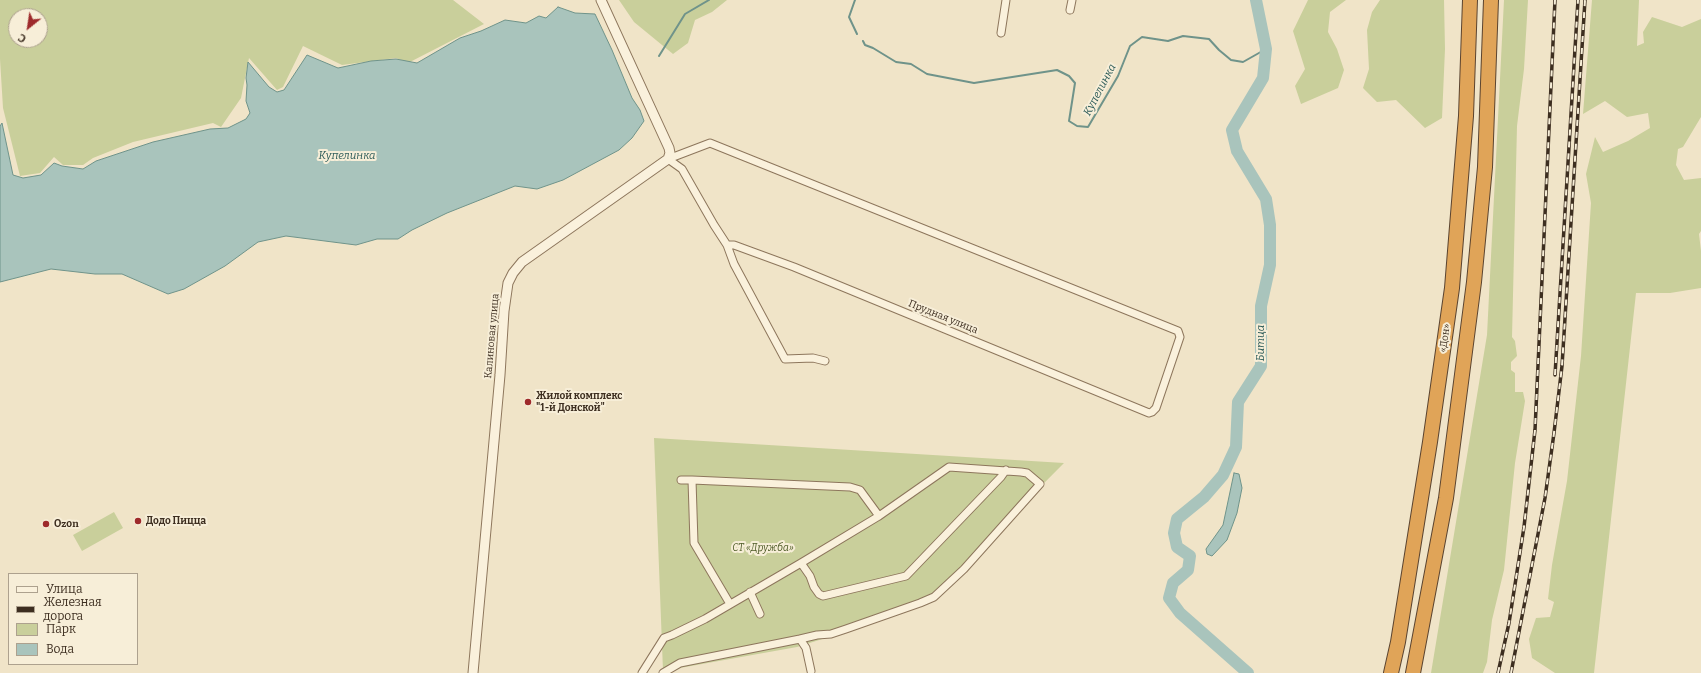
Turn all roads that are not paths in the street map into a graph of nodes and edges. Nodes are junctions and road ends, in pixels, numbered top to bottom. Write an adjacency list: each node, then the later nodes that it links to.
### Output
1 (601, 0): 8 (street)
2 (1006, 0): 7 (street)
3 (1072, 0): 6 (street)
4 (1470, 0): 24 (highway, «Дон»)
5 (1492, 0): 25 (highway)
6 (1070, 10)
7 (1001, 33)
8 (668, 159): 9 (street); 9 (street, Прудная улица); 21 (street, Калиновая улица)
9 (727, 245): 10 (street)
10 (825, 361)
11 (1006, 470): 14 (street); 15 (street); 19 (street)
12 (681, 480): 13 (street)
13 (692, 480): 14 (street); 17 (street)
14 (879, 516): 15 (street)
15 (801, 563): 16 (street)
16 (750, 592): 17 (street); 18 (street)
17 (730, 604): 22 (street)
18 (760, 614)
19 (800, 639): 20 (street); 23 (street)
20 (810, 671)
21 (473, 673)
22 (642, 673)
23 (663, 673)
24 (1391, 673)
25 (1413, 673)

